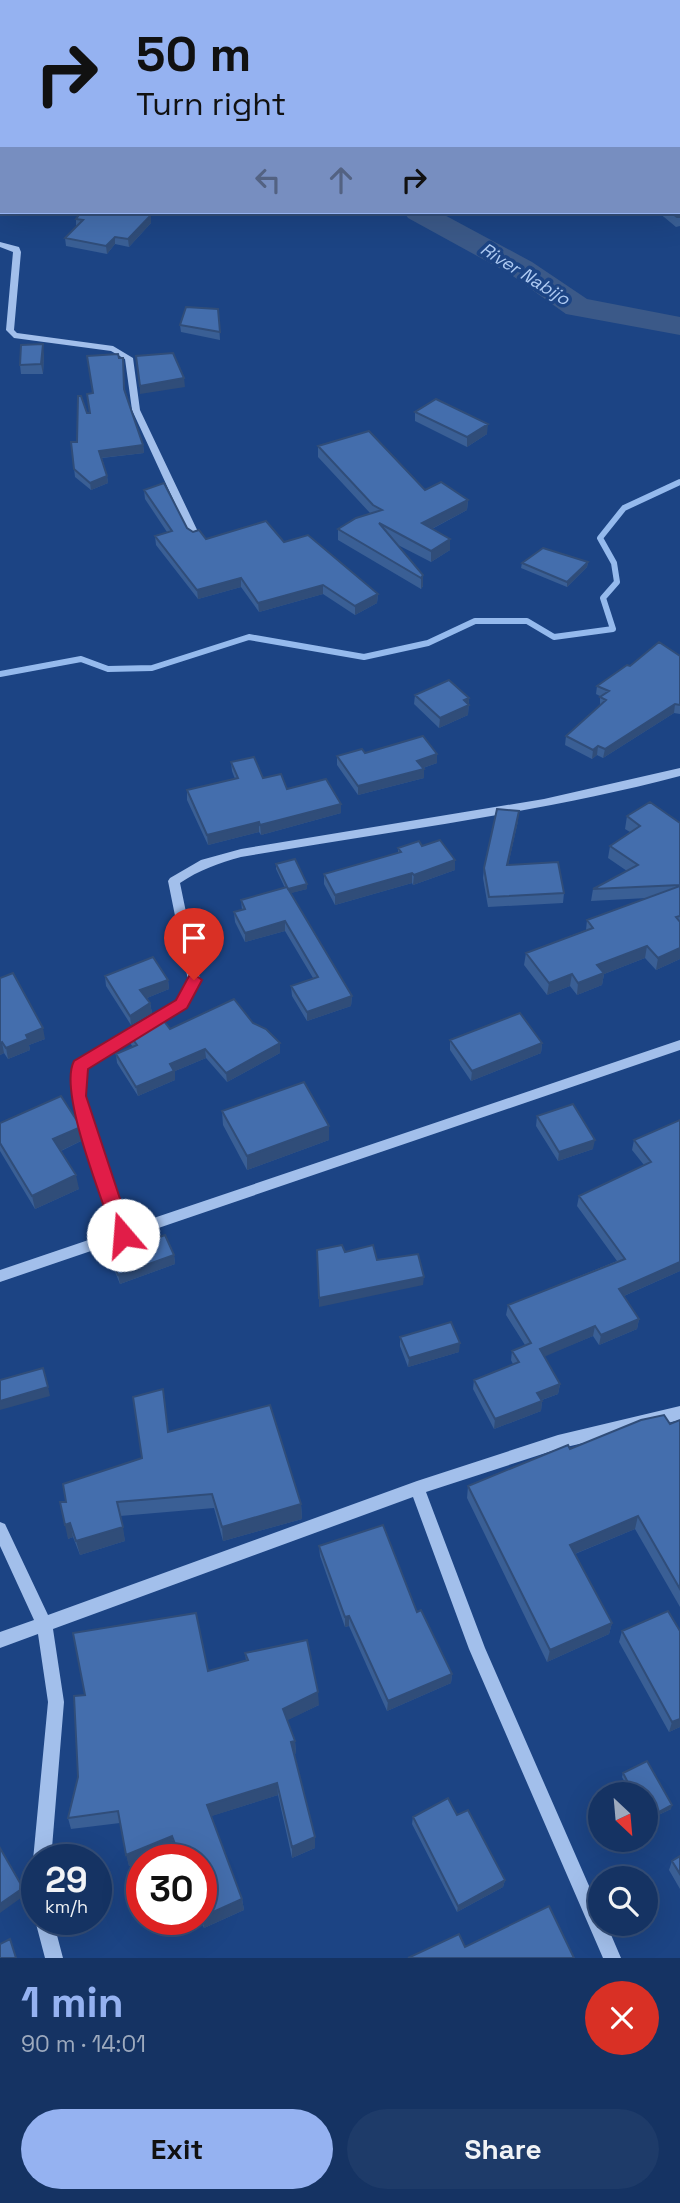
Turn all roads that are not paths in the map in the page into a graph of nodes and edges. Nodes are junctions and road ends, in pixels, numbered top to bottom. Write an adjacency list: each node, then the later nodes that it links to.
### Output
1 (0, 244): 2 (street)
2 (195, 536)
3 (680, 772): 5 (street)
4 (680, 1045): 5 (street)
5 (123, 1235): 6 (street)
6 (0, 1276)
7 (680, 1413): 8 (street)
8 (417, 1488): 10 (street); 15 (street)
9 (0, 1529): 10 (street)
10 (44, 1624): 11 (street); 12 (street)
11 (0, 1640)
12 (43, 1844)
13 (48, 1935): 14 (street)
14 (54, 1958)
15 (612, 1958)

